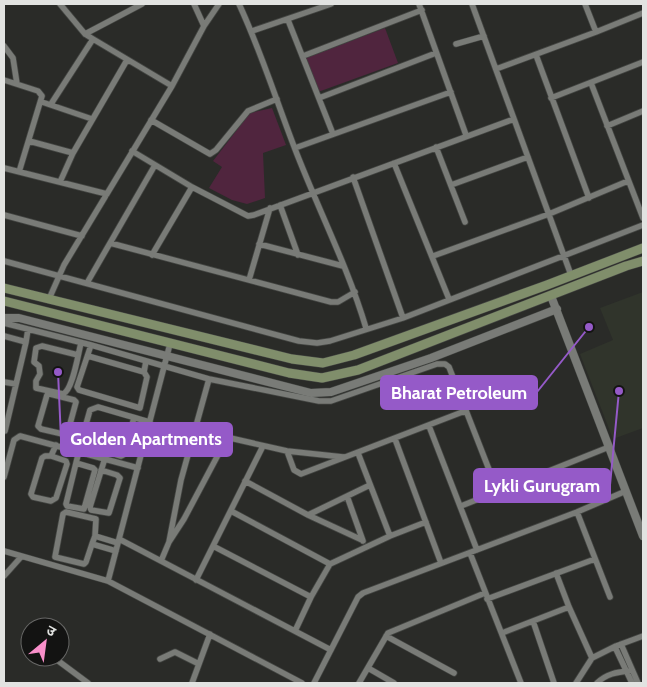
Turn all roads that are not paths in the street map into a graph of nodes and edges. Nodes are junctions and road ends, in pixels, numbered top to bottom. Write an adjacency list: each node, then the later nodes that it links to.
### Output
1 (60, 4): 15 (street)
2 (142, 4): 15 (street)
3 (194, 4): 12 (street)
4 (219, 4): 12 (street)
5 (239, 4): 13 (street)
6 (331, 4): 11 (street)
7 (472, 4): 16 (street)
8 (585, 4): 14 (street)
9 (420, 7): 20 (street); 22 (street)
10 (643, 13): 14 (street)
11 (288, 20): 13 (street); 22 (street)
12 (204, 26): 29 (street)
13 (252, 31): 33 (street)
14 (596, 32): 21 (street)
15 (85, 34): 17 (street)
16 (484, 36): 18 (street); 25 (street)
17 (93, 39): 23 (street); 35 (street)
18 (456, 44)
19 (4, 46): 28 (street)
20 (436, 53): 30 (street); 31 (street)
21 (536, 55): 25 (street); 32 (street)
22 (303, 56): 31 (street)
23 (127, 60): 29 (street); 37 (street)
24 (643, 62): 27 (street)
25 (496, 69): 38 (street)
26 (4, 80): 28 (street)
27 (591, 83): 32 (street); 40 (street)
28 (17, 84): 34 (street)
29 (172, 86): 39 (street)
30 (451, 92): 41 (street); 42 (street)
31 (319, 98): 41 (street)
32 (551, 98): 60 (street)
33 (277, 99): 39 (street); 45 (street)
34 (42, 102): 35 (street); 43 (street)
35 (51, 104): 37 (street)
36 (643, 111): 40 (street)
37 (92, 119): 47 (street)
38 (514, 119): 42 (street); 48 (street)
39 (151, 120): 46 (street)
40 (607, 126): 54 (street)
41 (333, 134): 45 (street)
42 (466, 135): 44 (street)
43 (29, 141): 47 (street); 52 (street)
44 (436, 147): 49 (street); 56 (street)
45 (295, 148): 58 (street)
46 (132, 151): 50 (street); 59 (street)
47 (73, 153): 55 (street)
48 (528, 157): 56 (street); 63 (street)
49 (394, 162): 53 (street); 75 (street)
50 (155, 165): 57 (street); 69 (street)
51 (4, 168): 52 (street)
52 (19, 172): 55 (street)
53 (353, 177): 58 (street); 95 (street)
54 (628, 181): 60 (street); 65 (street)
55 (60, 182): 59 (street)
56 (451, 185): 66 (street)
57 (192, 187): 62 (street); 72 (street)
58 (313, 192): 61 (street); 80 (street)
59 (107, 194): 68 (street)
60 (589, 198): 63 (street)
61 (280, 205): 62 (street); 73 (street)
62 (270, 208): 70 (street)
63 (549, 214): 74 (street); 75 (street)
64 (4, 215): 68 (street)
65 (643, 218)
66 (465, 222)
67 (643, 225): 74 (street)
68 (82, 236): 84 (street)
69 (110, 243): 72 (street); 86 (street)
70 (259, 244): 73 (street); 85 (street)
71 (643, 248): 76 (main road)
72 (152, 255): 85 (street)
73 (298, 255): 80 (street)
74 (564, 255): 83 (street); 91 (street)
75 (432, 256): 91 (street)
76 (622, 256): 78 (main road); 81 (main road)
77 (4, 261): 84 (street)
78 (608, 261): 82 (main road); 83 (main road)
79 (643, 261): 81 (main road)
80 (343, 266): 88 (street)
81 (626, 266): 82 (main road)
82 (612, 272): 89 (main road)
83 (571, 275): 96 (main road)
84 (58, 276): 86 (street); 90 (street)
85 (248, 280): 88 (street)
86 (87, 283): 98 (street)
87 (4, 288): 90 (main road)
88 (355, 292): 98 (street)
89 (551, 296): 93 (street); 100 (main road)
90 (49, 299): 96 (main road)
91 (449, 299): 95 (street)
92 (4, 301): 104 (main road)
93 (557, 309): 107 (street); 127 (street)
94 (4, 318): 107 (street)
95 (403, 318): 98 (street)
96 (450, 320): 100 (main road)
97 (4, 323): 99 (street)
98 (366, 328)
99 (28, 329): 102 (street); 103 (street)
100 (455, 333): 104 (main road)
101 (4, 336): 102 (street)
102 (26, 342): 114 (street)
103 (81, 343): 105 (street); 106 (street)
104 (170, 344): 107 (street)
105 (91, 345): 108 (street); 109 (street)
106 (78, 355): 106 (street)
107 (167, 355): 110 (street)
108 (88, 356): 111 (street); 111 (street)
109 (146, 361): 110 (street); 111 (street)
110 (164, 366): 112 (street); 117 (street)
111 (144, 372)
112 (209, 379): 115 (street); 119 (street)
113 (4, 382): 114 (street)
114 (16, 384): 120 (street)
115 (466, 411): 118 (street); 141 (street)
116 (134, 418): 116 (street); 117 (street)
117 (150, 422): 136 (street)
118 (429, 426): 123 (street); 144 (street)
119 (195, 430): 122 (street); 154 (street)
120 (4, 431)
121 (67, 435): 121 (street); 126 (street)
122 (227, 438): 125 (street); 154 (street)
123 (395, 439): 130 (street); 148 (street)
124 (56, 445): 126 (street); 131 (street); 134 (street)
125 (263, 446): 129 (street); 139 (street)
126 (66, 447): 128 (street)
127 (609, 447): 141 (street); 142 (street)
128 (79, 451): 132 (street); 135 (street)
129 (287, 451): 133 (street); 133 (street)
130 (358, 453): 133 (street); 140 (street)
131 (52, 456): 131 (street)
132 (105, 458): 136 (street); 137 (street)
133 (346, 458)
134 (5, 463): 138 (street)
135 (76, 463): 135 (street)
136 (138, 468): 153 (street)
137 (101, 470): 137 (street)
138 (4, 477)
139 (246, 481): 145 (street); 147 (street)
140 (370, 485): 143 (street); 150 (street)
141 (497, 490): 144 (street)
142 (626, 491): 146 (street); 151 (street)
143 (347, 496): 147 (street); 152 (street)
144 (460, 506): 158 (street)
145 (231, 511): 156 (street); 166 (street)
146 (577, 512): 158 (street); 163 (street)
147 (308, 514): 152 (street)
148 (426, 522): 150 (street); 165 (street)
149 (95, 536): 153 (street); 155 (street); 155 (street)
150 (390, 536): 157 (street)
151 (643, 536)
152 (362, 540): 157 (street)
153 (118, 541): 160 (street); 164 (street)
154 (169, 542): 164 (street)
155 (92, 544): 160 (street)
156 (213, 546): 169 (street); 172 (street)
157 (365, 548): 166 (street)
158 (477, 550): 161 (street)
159 (4, 551): 162 (street)
160 (116, 551): 170 (street)
161 (470, 553): 165 (street); 171 (street)
162 (21, 557): 168 (street); 170 (street)
163 (595, 559): 167 (street); 173 (street)
164 (161, 562): 169 (street)
165 (441, 563): 183 (street)
166 (330, 564): 172 (street)
167 (556, 572): 171 (street); 174 (street)
168 (4, 576)
169 (196, 580): 176 (street)
170 (108, 581): 178 (street)
171 (486, 596): 177 (street); 179 (street)
172 (311, 597): 176 (street)
173 (610, 597)
174 (569, 608): 175 (street); 184 (street)
175 (533, 622): 177 (street); 199 (street)
176 (295, 631): 183 (street)
177 (502, 633): 198 (street)
178 (210, 634): 186 (street); 194 (street)
179 (386, 636): 188 (street); 191 (street)
180 (643, 636): 181 (street)
181 (621, 644): 182 (street); 189 (street)
182 (615, 647): 184 (street); 190 (street)
183 (331, 650): 195 (street)
184 (592, 658): 200 (street)
185 (160, 659): 186 (street)
186 (199, 664): 193 (street)
187 (67, 667): 192 (street)
188 (368, 668): 196 (street); 197 (street)
189 (633, 670): 190 (street); 203 (street)
190 (626, 671): 201 (street); 202 (street)
191 (454, 672)
192 (88, 683)
193 (192, 683)
194 (302, 683)
195 (314, 683)
196 (359, 683)
197 (394, 683)
198 (521, 683)
199 (554, 683)
200 (576, 683)
201 (597, 683)
202 (632, 683)
203 (638, 683)

